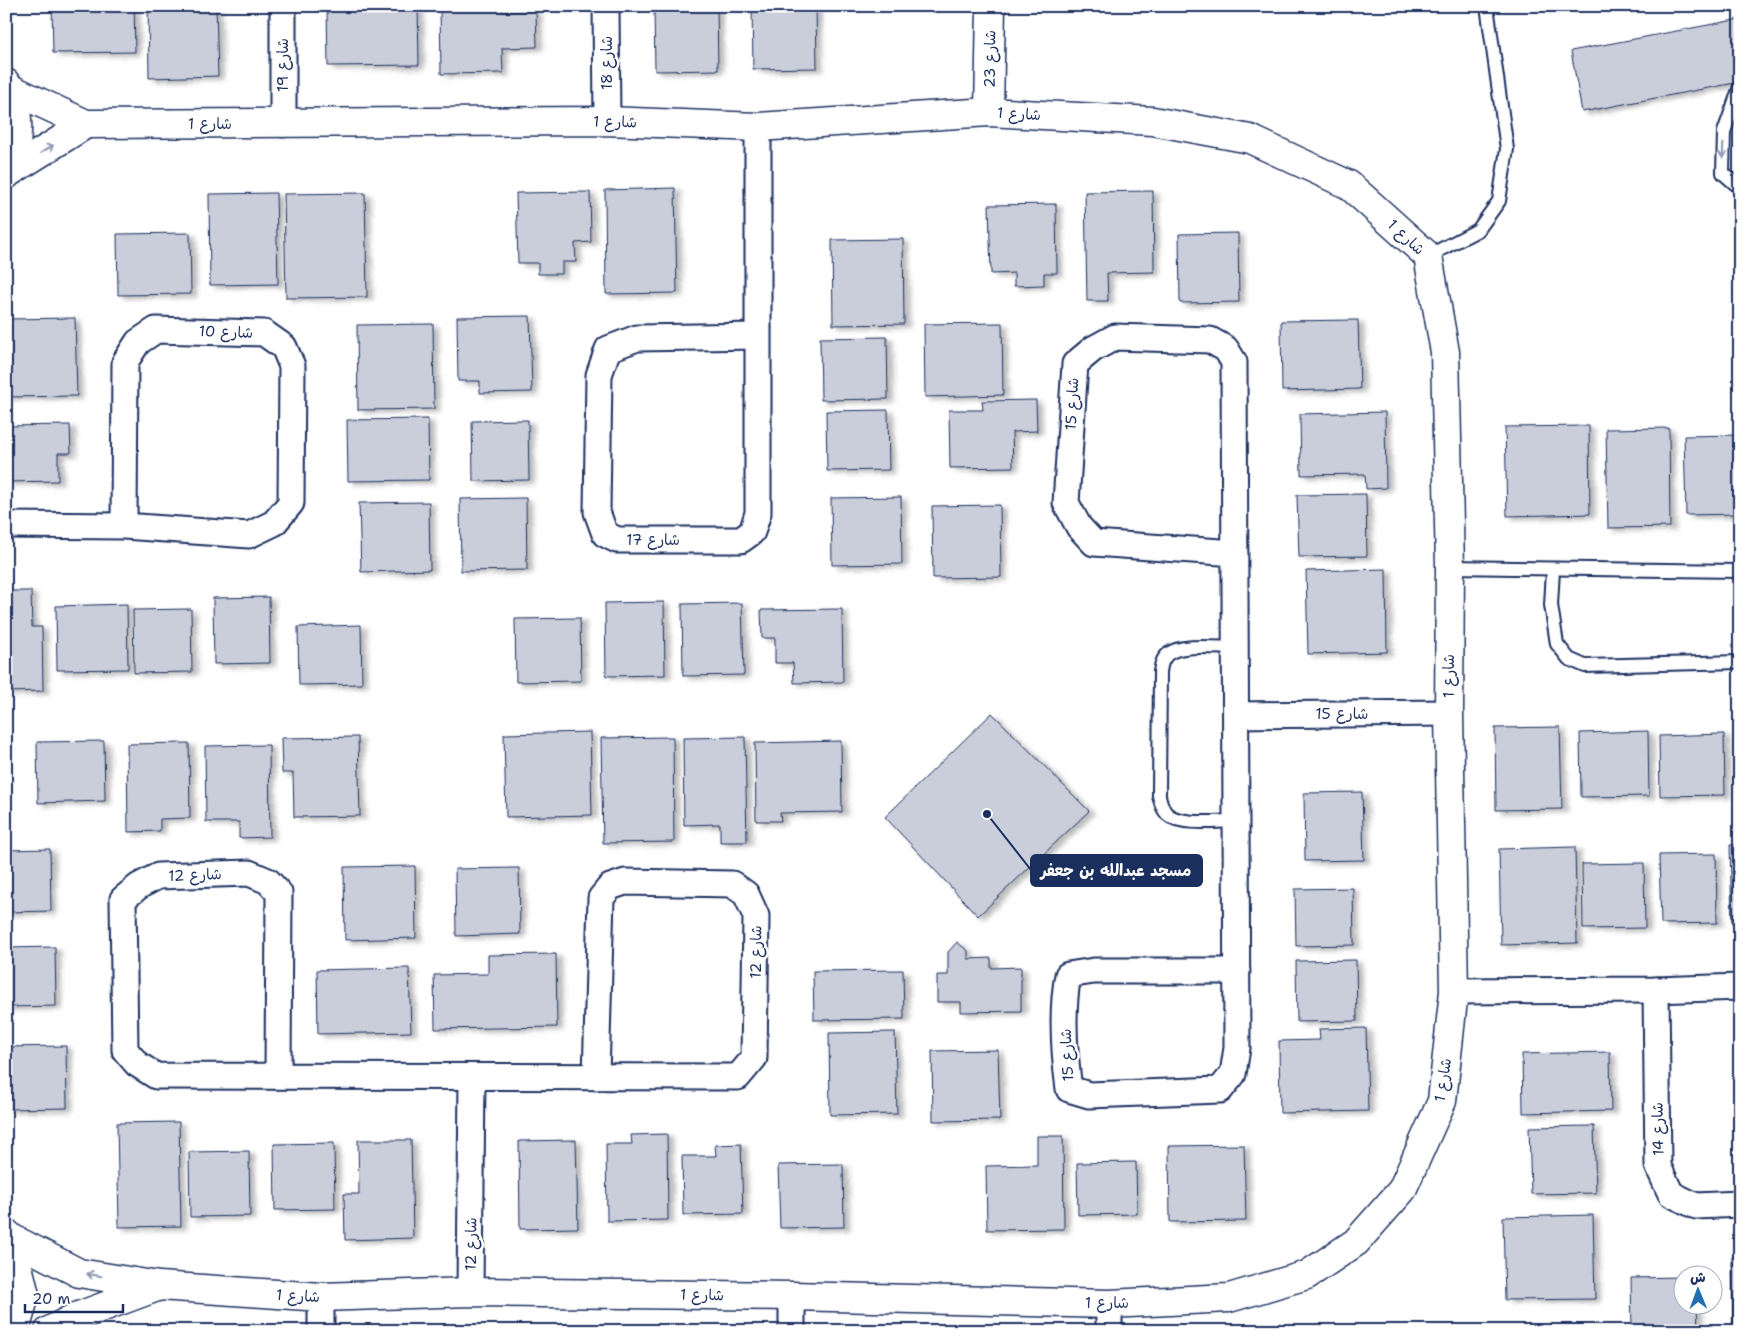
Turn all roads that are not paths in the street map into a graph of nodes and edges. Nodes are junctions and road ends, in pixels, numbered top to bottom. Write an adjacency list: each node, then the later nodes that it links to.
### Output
1 (283, 6): 10 (street, شارع 19)
2 (606, 6): 8 (street, شارع 18)
3 (991, 6): 7 (street, شارع 23)
4 (1487, 6): 14 (lane)
5 (8, 86): 9 (street, شارع 1); 12 (street)
6 (1740, 87): 13 (lane, one-way to 13)
7 (989, 112): 11 (street, شارع 1); 14 (street, شارع 1)
8 (607, 121): 10 (street, شارع 1); 11 (street, شارع 1)
9 (86, 124): 10 (street, شارع 1); 12 (street, one-way to 9)
10 (284, 124)
11 (758, 127): 15 (street, شارع 17)
12 (7, 174)
13 (1740, 188)
14 (1428, 256): 19 (street, شارع 1)
15 (758, 336): 15 (street, شارع 17)
16 (6, 524): 17 (street, شارع 10)
17 (124, 526): 17 (street, شارع 10)
18 (1235, 553): 18 (street, شارع 15); 22 (street, شارع 15)
19 (1450, 567): 20 (lane); 24 (street, شارع 1)
20 (1553, 570): 21 (lane); 23 (lane)
21 (1740, 571)
22 (1236, 648): 25 (street, شارع 15); 26 (lane)
23 (1740, 662)
24 (1449, 713): 25 (street, شارع 15); 30 (street, شارع 1)
25 (1236, 715): 26 (street, شارع 15)
26 (1236, 821): 27 (street, شارع 15)
27 (1237, 971): 27 (street, شارع 15)
28 (1740, 987): 29 (street)
29 (1656, 990): 30 (street); 34 (street, شارع 14)
30 (1454, 991): 40 (street, شارع 1)
31 (278, 1076): 31 (street, شارع 12); 32 (street, شارع 12)
32 (472, 1077): 33 (street, شارع 12); 37 (street, شارع 12)
33 (596, 1077): 33 (street, شارع 12)
34 (1740, 1204)
35 (8, 1235): 36 (street, شارع 1, one-way to 35); 41 (street)
36 (159, 1286): 39 (street, شارع 1); 42 (street, شارع 1)
37 (470, 1292): 38 (street, شارع 1); 39 (street, شارع 1)
38 (792, 1296): 40 (street, شارع 1); 44 (street)
39 (321, 1298): 43 (street)
40 (1109, 1304): 45 (street)
41 (15, 1331)
42 (49, 1331)
43 (321, 1331)
44 (792, 1331)
45 (1109, 1331)

